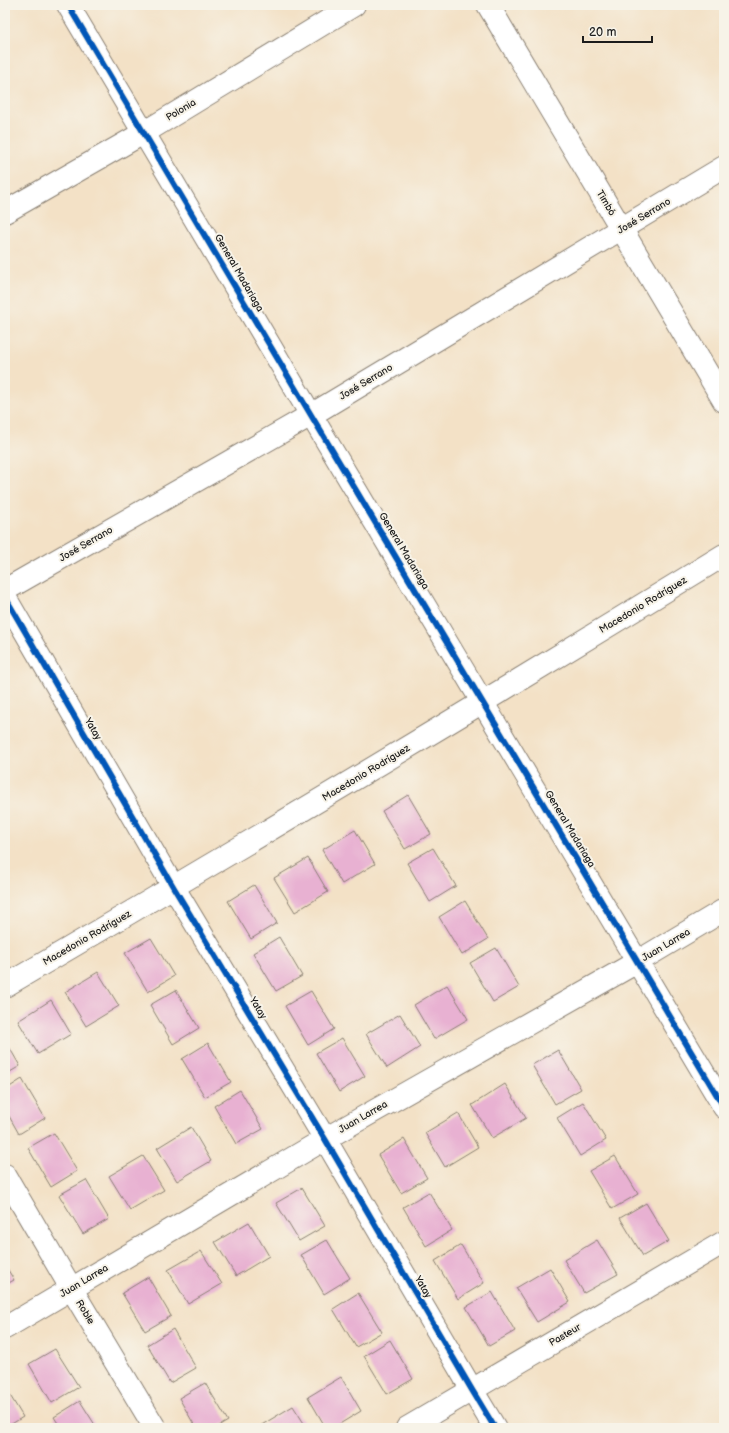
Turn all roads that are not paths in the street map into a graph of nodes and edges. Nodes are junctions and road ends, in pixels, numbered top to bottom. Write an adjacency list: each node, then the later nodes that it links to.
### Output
1 (68, 5): 4 (street, General Madariaga)
2 (354, 5): 4 (street, Polonia)
3 (488, 5): 7 (street, Timbó)
4 (145, 132): 6 (street, Polonia); 9 (street, General Madariaga)
5 (724, 167): 7 (street, José Serrano)
6 (5, 212)
7 (622, 229): 8 (street, Timbó); 9 (street, José Serrano)
8 (724, 401)
9 (311, 415): 11 (street, José Serrano); 13 (street, General Madariaga)
10 (724, 555): 13 (street, Macedonio Rodríguez)
11 (5, 590)
12 (5, 597): 14 (street, Yatay)
13 (483, 702): 14 (street, Macedonio Rodríguez); 16 (street, General Madariaga)
14 (174, 888): 17 (street, Macedonio Rodríguez); 19 (street, Yatay)
15 (724, 910): 16 (street, Juan Larrea)
16 (637, 962): 18 (street, General Madariaga); 19 (street, Juan Larrea)
17 (5, 986)
18 (724, 1107)
19 (325, 1138): 22 (street, Juan Larrea); 24 (street, Yatay)
20 (5, 1175): 22 (street, Roble)
21 (724, 1242): 24 (street, Pasteur)
22 (71, 1288): 23 (street, Juan Larrea); 25 (street, Roble)
23 (5, 1328)
24 (472, 1390): 26 (street, Pasteur); 27 (street, Yatay)
25 (156, 1428)
26 (407, 1428)
27 (495, 1428)

